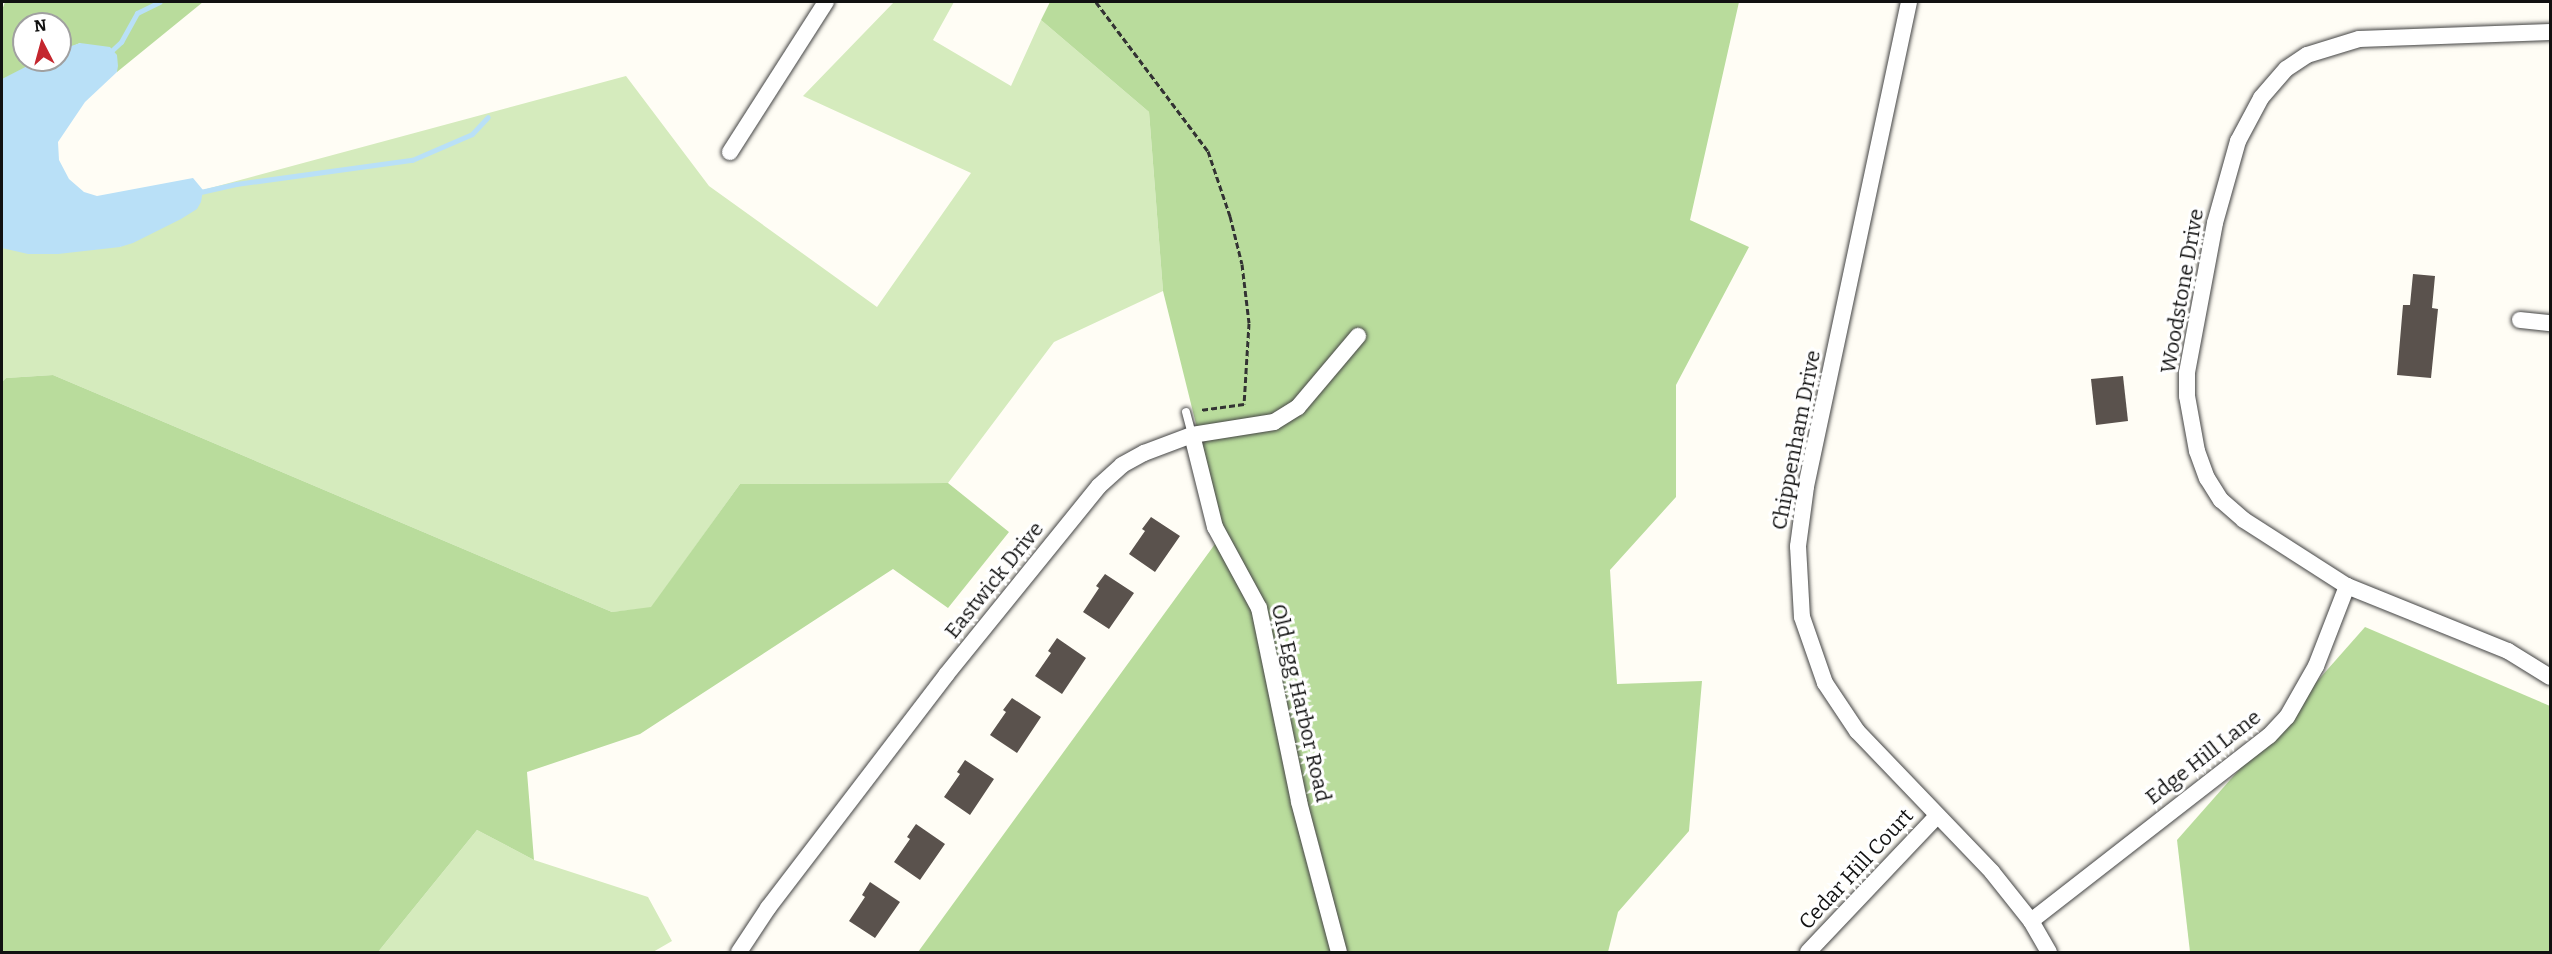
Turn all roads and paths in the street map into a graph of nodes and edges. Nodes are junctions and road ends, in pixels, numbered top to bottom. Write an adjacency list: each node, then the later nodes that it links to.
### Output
1 (823, 2): 5 (street)
2 (1096, 2): 9 (path)
3 (1909, 2): 13 (street, Chippenham Drive)
4 (2550, 32): 11 (street, Woodstone Drive)
5 (730, 152)
6 (2520, 320): 7 (street)
7 (2550, 323)
8 (1358, 336): 10 (street, Eastwick Drive)
9 (1186, 412): 10 (lane)
10 (1192, 435): 15 (street, Eastwick Drive); 16 (street, Old Egg Harbor Road)
11 (2347, 586): 12 (street, Woodstone Drive); 14 (street, Edge Hill Lane)
12 (2550, 677)
13 (1937, 816): 14 (street, Chippenham Drive); 17 (street, Cedar Hill Court)
14 (2031, 921): 18 (street, Chippenham Drive)
15 (739, 952)
16 (1339, 952)
17 (1808, 952)
18 (2049, 952)

